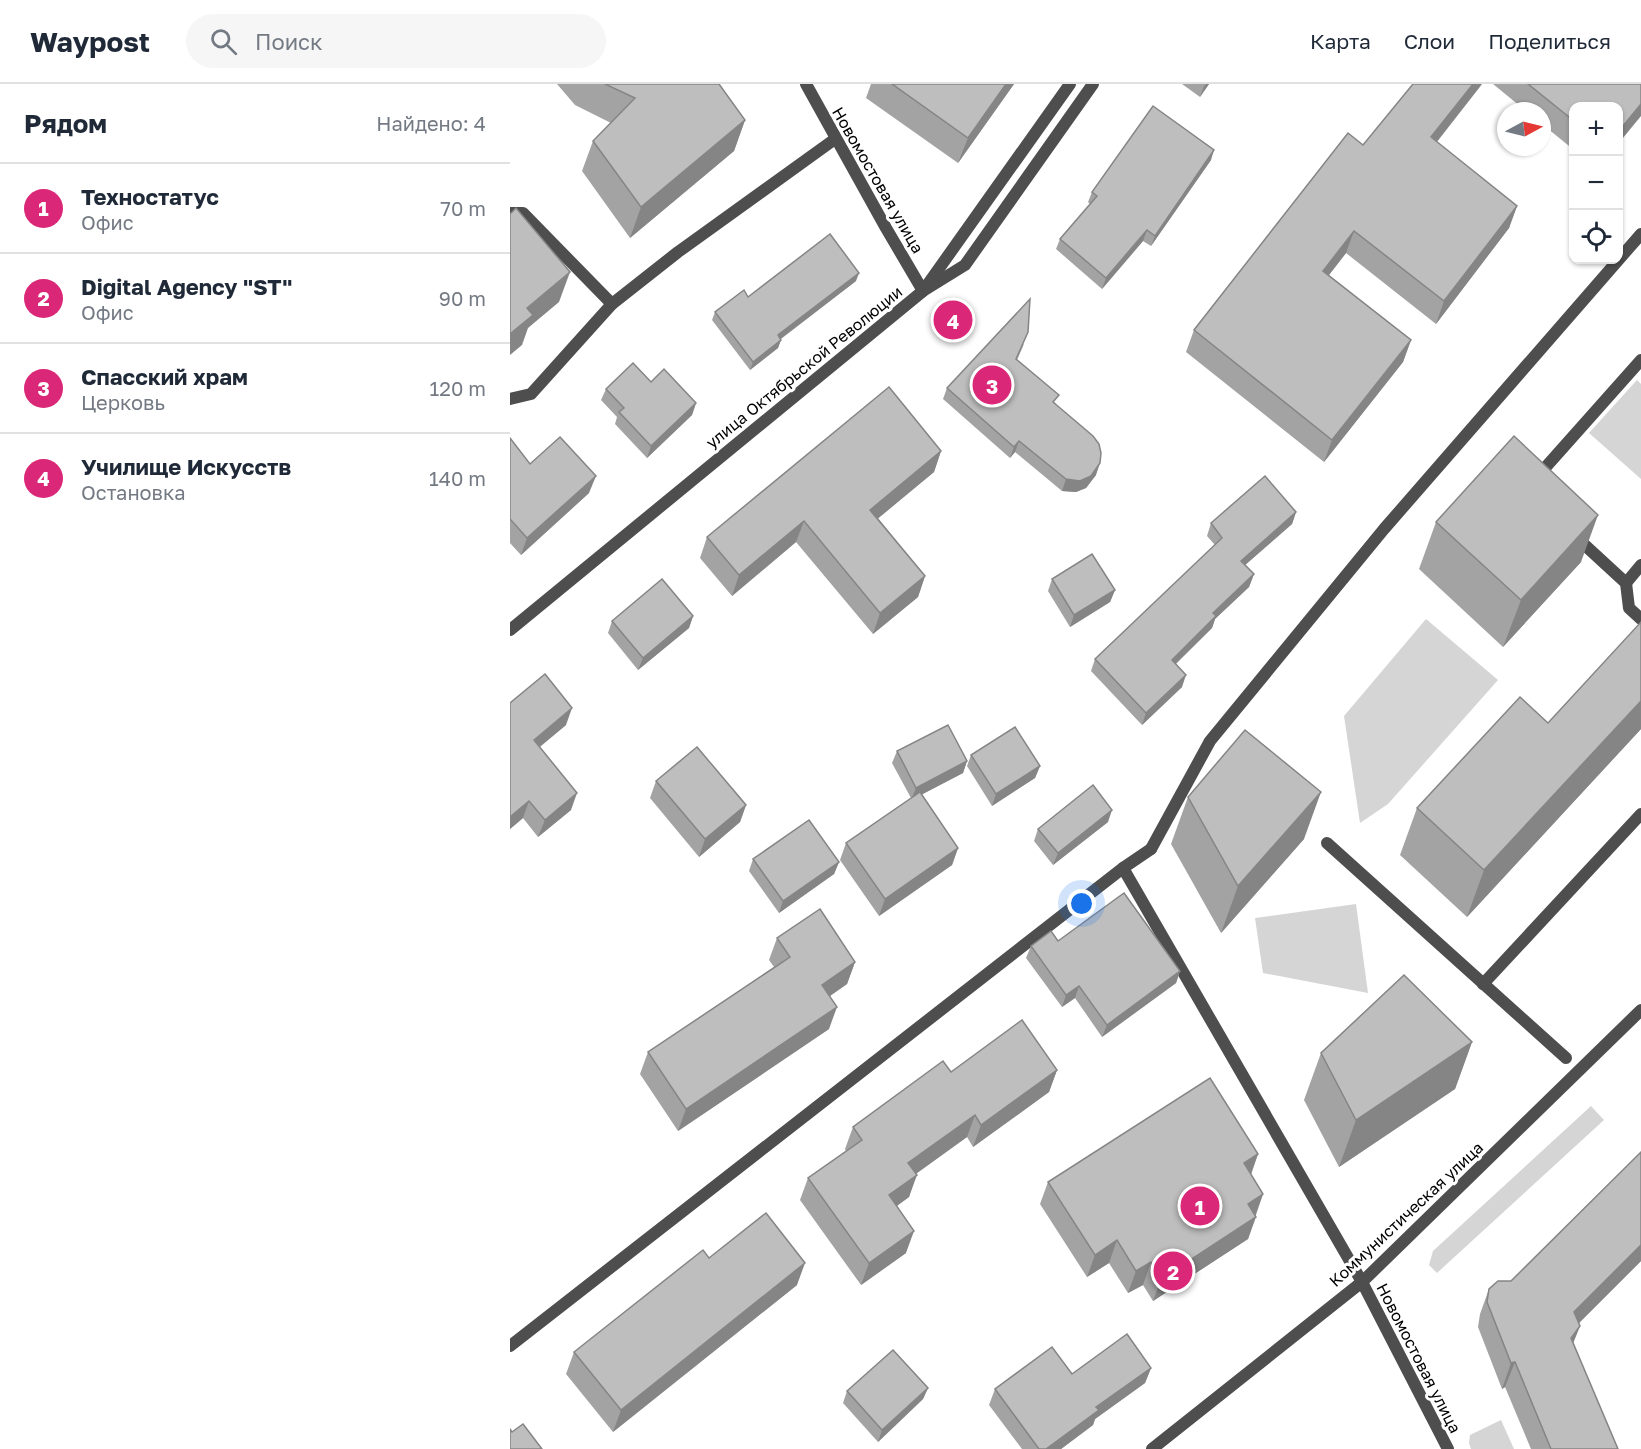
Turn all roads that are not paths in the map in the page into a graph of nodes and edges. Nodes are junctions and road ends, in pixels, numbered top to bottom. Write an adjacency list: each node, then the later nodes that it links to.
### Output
1 (806, 84): 4 (street, Новомостовая улица)
2 (1071, 84): 7 (street, улица Октябрьской Революции)
3 (1094, 84): 7 (street)
4 (835, 139): 7 (street, Новомостовая улица); 8 (street)
5 (510, 213): 8 (street)
6 (1641, 234): 19 (street)
7 (923, 291): 16 (street, улица Октябрьской Революции)
8 (612, 304): 10 (street)
9 (1641, 360): 11 (street)
10 (510, 399)
11 (1524, 491)
12 (1567, 529): 14 (street)
13 (1641, 565): 14 (street)
14 (1626, 583): 15 (street)
15 (1641, 619)
16 (510, 630)
17 (1641, 814): 20 (street)
18 (1327, 843): 20 (street)
19 (1123, 868): 23 (street, Новомостовая улица); 24 (street)
20 (1483, 984): 22 (street)
21 (1641, 1010): 23 (street, Коммунистическая улица)
22 (1566, 1058)
23 (1362, 1282): 25 (street, Коммунистическая улица); 26 (street, Новомостовая улица)
24 (510, 1346)
25 (1152, 1449)
26 (1448, 1449)

